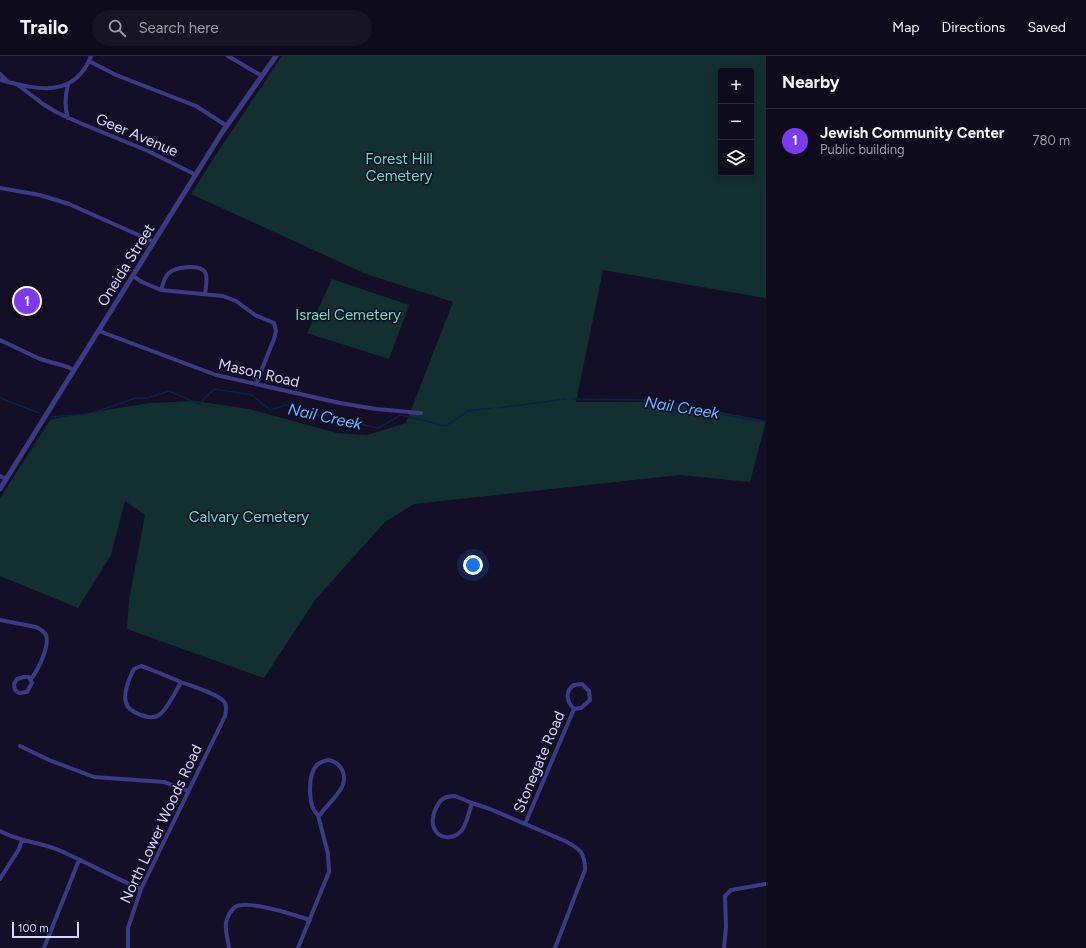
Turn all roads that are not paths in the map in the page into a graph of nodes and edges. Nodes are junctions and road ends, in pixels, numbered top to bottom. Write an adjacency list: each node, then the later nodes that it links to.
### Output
1 (91, 56): 4 (street)
2 (228, 56): 6 (street)
3 (276, 56): 6 (street, Oneida Street)
4 (89, 61): 10 (street); 12 (street)
5 (0, 74): 8 (street)
6 (262, 76): 12 (street, Oneida Street)
7 (0, 80): 8 (street)
8 (8, 82): 9 (street)
9 (18, 85): 10 (street); 11 (street, Geer Avenue)
10 (68, 85): 11 (street)
11 (69, 118): 13 (street, Geer Avenue)
12 (227, 126): 13 (street, Oneida Street)
13 (196, 175): 15 (street, Oneida Street)
14 (0, 188): 15 (street)
15 (154, 242): 16 (street, Oneida Street)
16 (133, 276): 17 (street); 19 (street, Oneida Street)
17 (161, 290): 18 (street); 18 (street)
18 (205, 294): 22 (street)
19 (98, 331): 21 (street, Oneida Street); 22 (street, Mason Road)
20 (0, 340): 21 (street)
21 (74, 370): 25 (street, Oneida Street)
22 (256, 384): 23 (street, Mason Road)
23 (421, 413)
24 (0, 476): 25 (street)
25 (6, 479): 26 (street, Oneida Street)
26 (0, 489)
27 (0, 620): 28 (street)
28 (31, 679): 28 (street)
29 (181, 682): 29 (street); 32 (street, North Lower Woods Road)
30 (574, 709): 30 (street, Stonegate Road); 35 (street, Stonegate Road)
31 (20, 746): 32 (street)
32 (189, 791): 41 (street, North Lower Woods Road)
33 (472, 804): 33 (street); 35 (street)
34 (318, 815): 34 (street); 42 (street)
35 (525, 824): 47 (street)
36 (0, 830): 37 (street)
37 (22, 840): 38 (street); 39 (street)
38 (80, 860): 41 (street); 43 (street)
39 (0, 879)
40 (766, 884): 48 (street)
41 (141, 889): 44 (street, North Lower Woods Road)
42 (310, 920): 45 (street); 46 (street)
43 (44, 948)
44 (128, 948)
45 (229, 948)
46 (298, 948)
47 (555, 948)
48 (724, 948)

